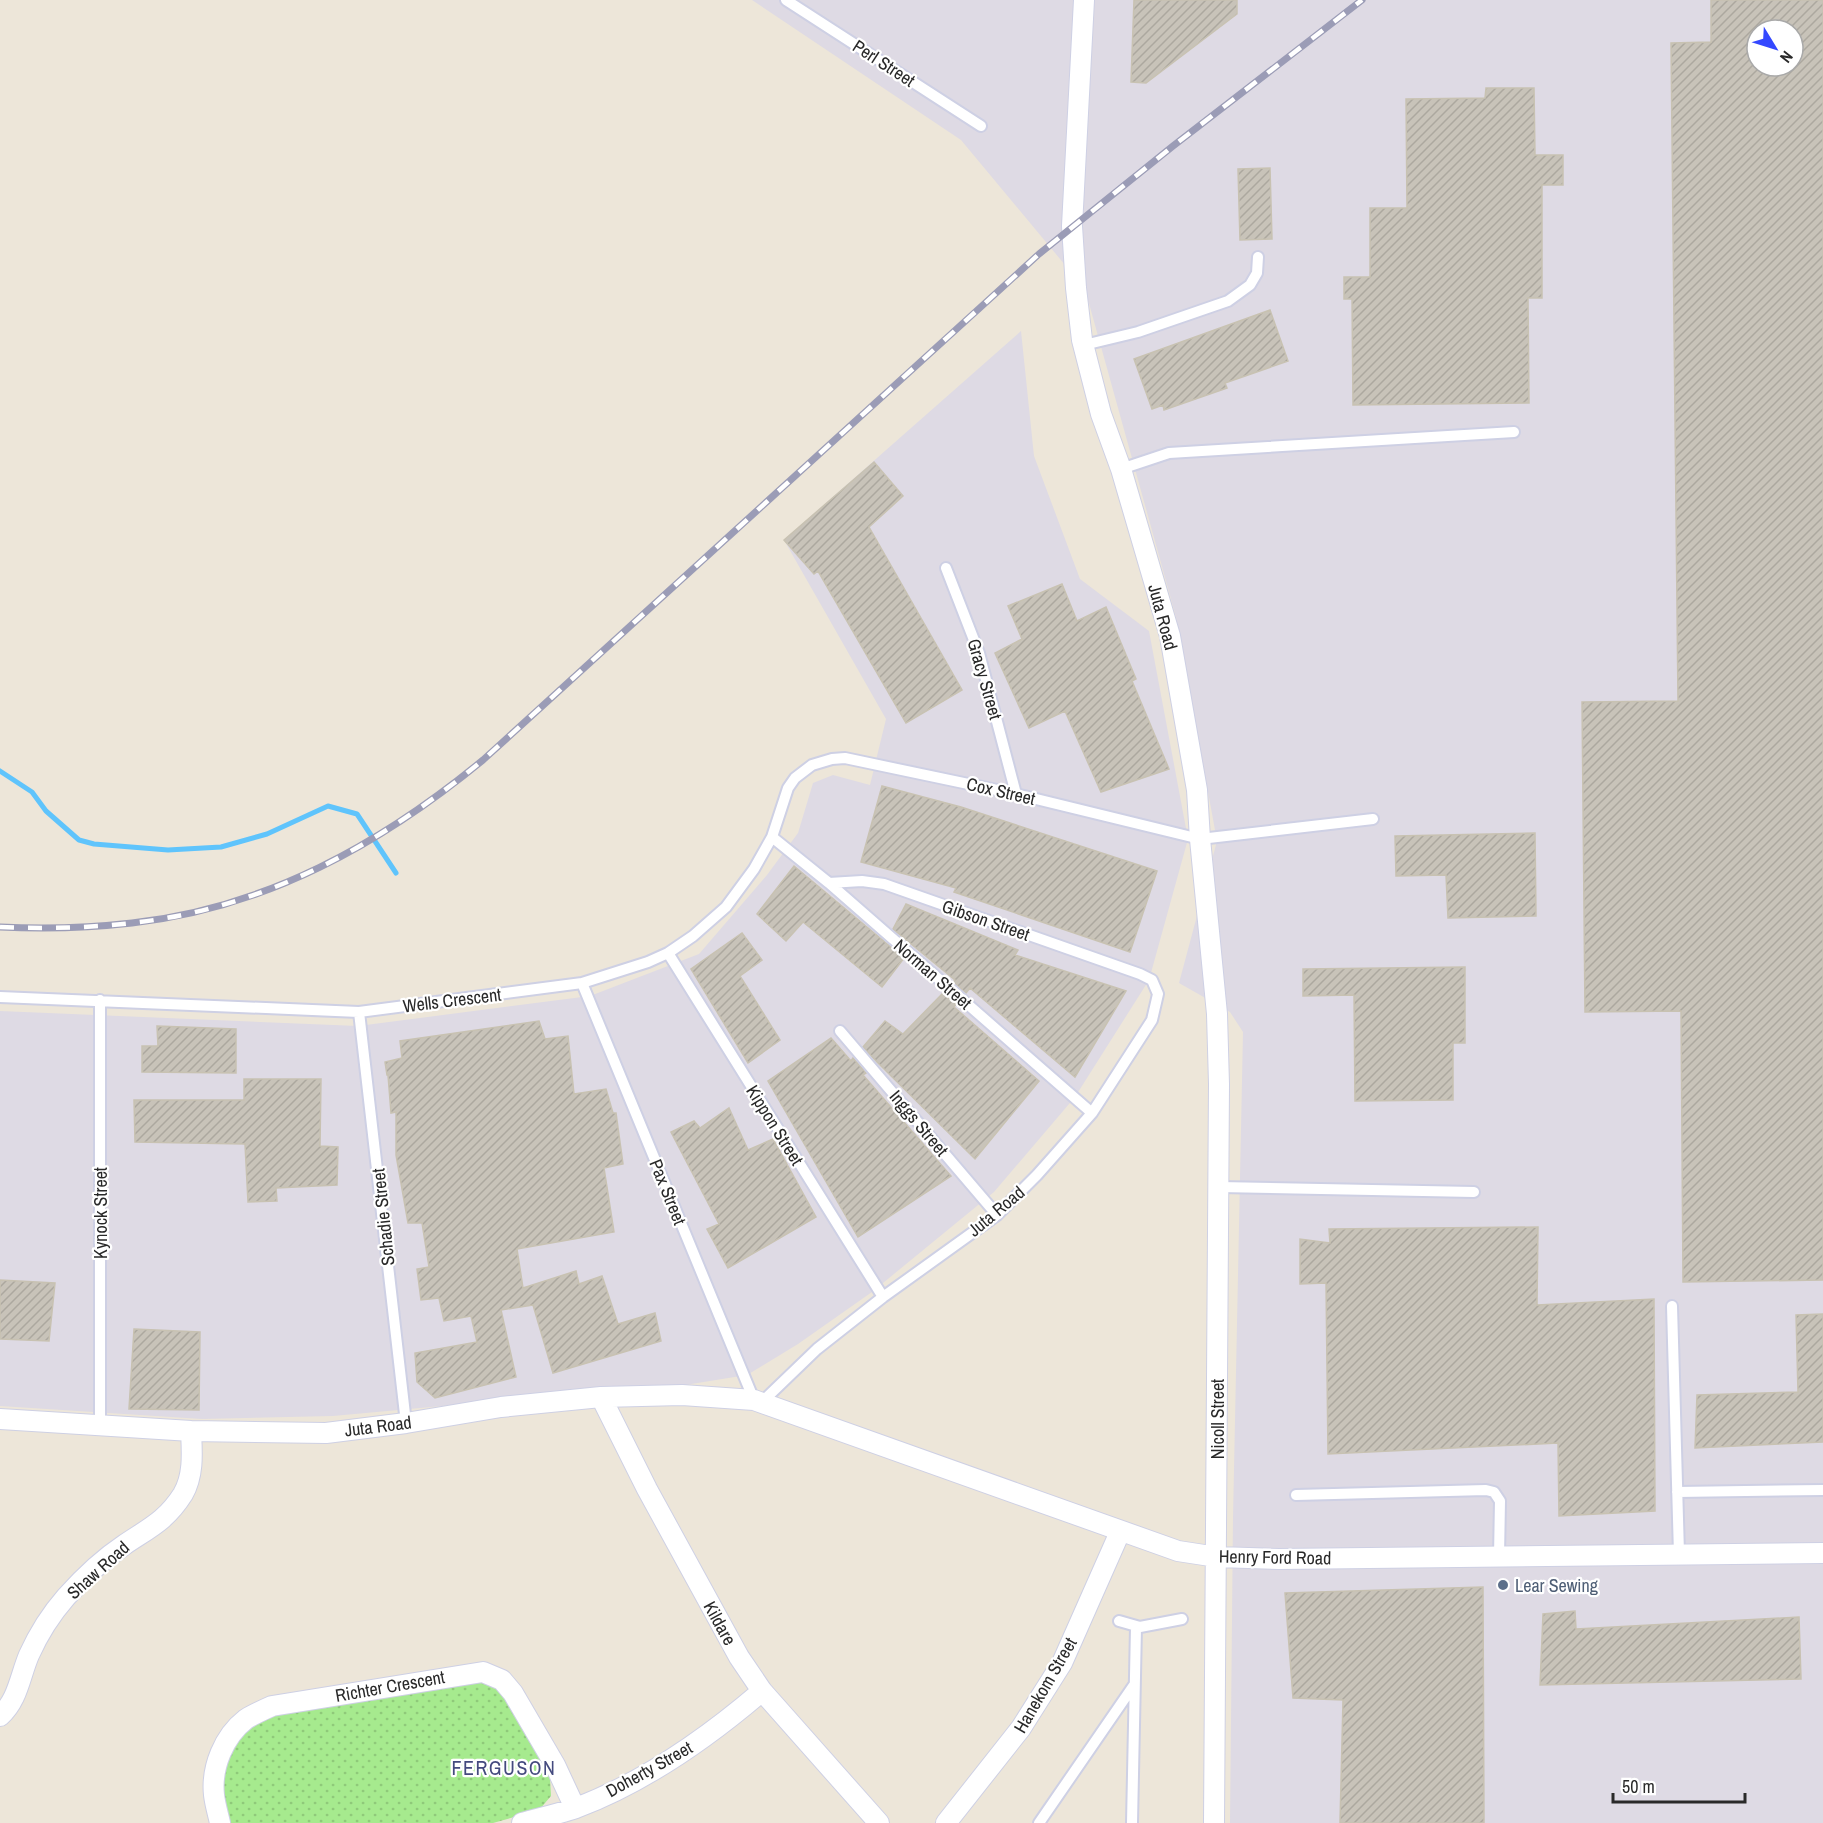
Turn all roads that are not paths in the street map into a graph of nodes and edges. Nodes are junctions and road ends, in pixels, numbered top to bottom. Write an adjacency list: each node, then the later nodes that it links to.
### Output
1 (786, 0): 3 (lane, Perl Street)
2 (1084, 0): 5 (street, Juta Road)
3 (981, 126)
4 (1258, 256): 5 (lane)
5 (1084, 345): 7 (street, Juta Road)
6 (1514, 432): 7 (lane)
7 (1121, 469): 13 (street, Juta Road)
8 (946, 568): 10 (lane, Gracy Street)
9 (802, 771): 10 (lane, Cox Street); 12 (lane, Wells Crescent)
10 (1016, 794): 13 (lane, Cox Street)
11 (1373, 819): 13 (lane)
12 (772, 837): 14 (lane, Norman Street); 15 (lane, Wells Crescent)
13 (1200, 839): 21 (street, Juta Road)
14 (829, 883): 16 (lane, Gibson Street); 23 (lane, Norman Street)
15 (668, 953): 17 (lane, Wells Crescent); 27 (lane, Kippon Street)
16 (1140, 974): 23 (lane, Juta Road)
17 (582, 983): 20 (lane, Wells Crescent); 30 (lane, Pax Street)
18 (0, 997): 19 (lane, Wells Crescent)
19 (100, 1000): 20 (lane, Wells Crescent); 33 (lane, Kynock Street)
20 (359, 1012): 32 (lane, Schadie Street)
21 (1217, 1014): 24 (street, Nicoll Street)
22 (840, 1031): 26 (lane, Inggs Street)
23 (1092, 1113): 26 (lane, Juta Road)
24 (1219, 1187): 25 (lane); 42 (street, Nicoll Street)
25 (1474, 1192)
26 (997, 1215): 27 (lane, Juta Road)
27 (883, 1297): 30 (lane, Juta Road)
28 (1672, 1306): 36 (lane)
29 (601, 1397): 30 (street, Juta Road); 32 (street, Juta Road); 47 (street, Kildare)
30 (758, 1402): 38 (street, Henry Ford Road)
31 (0, 1419): 33 (street, Juta Road)
32 (406, 1423): 34 (street, Juta Road)
33 (100, 1425): 34 (street, Juta Road)
34 (191, 1431): 48 (street, Shaw Road)
35 (1823, 1490): 36 (lane)
36 (1677, 1492): 40 (lane)
37 (1296, 1495): 41 (lane)
38 (1120, 1532): 42 (street, Henry Ford Road); 53 (street, Hanekom Street)
39 (1823, 1552): 40 (street, Henry Ford Road)
40 (1678, 1554): 41 (street, Henry Ford Road)
41 (1499, 1556): 42 (street, Henry Ford Road)
42 (1216, 1557): 56 (street, Nicoll Street)
43 (1182, 1619): 45 (lane)
44 (1119, 1621): 45 (lane)
45 (1136, 1627): 46 (lane)
46 (1134, 1685): 54 (lane); 55 (lane)
47 (762, 1691): 49 (street, Doherty Street); 52 (street, Kildare)
48 (0, 1716)
49 (575, 1808): 50 (street, Richter Crescent); 51 (street, Doherty Street)
50 (220, 1823)
51 (522, 1823)
52 (879, 1823)
53 (946, 1823)
54 (1039, 1823)
55 (1132, 1823)
56 (1214, 1823)

